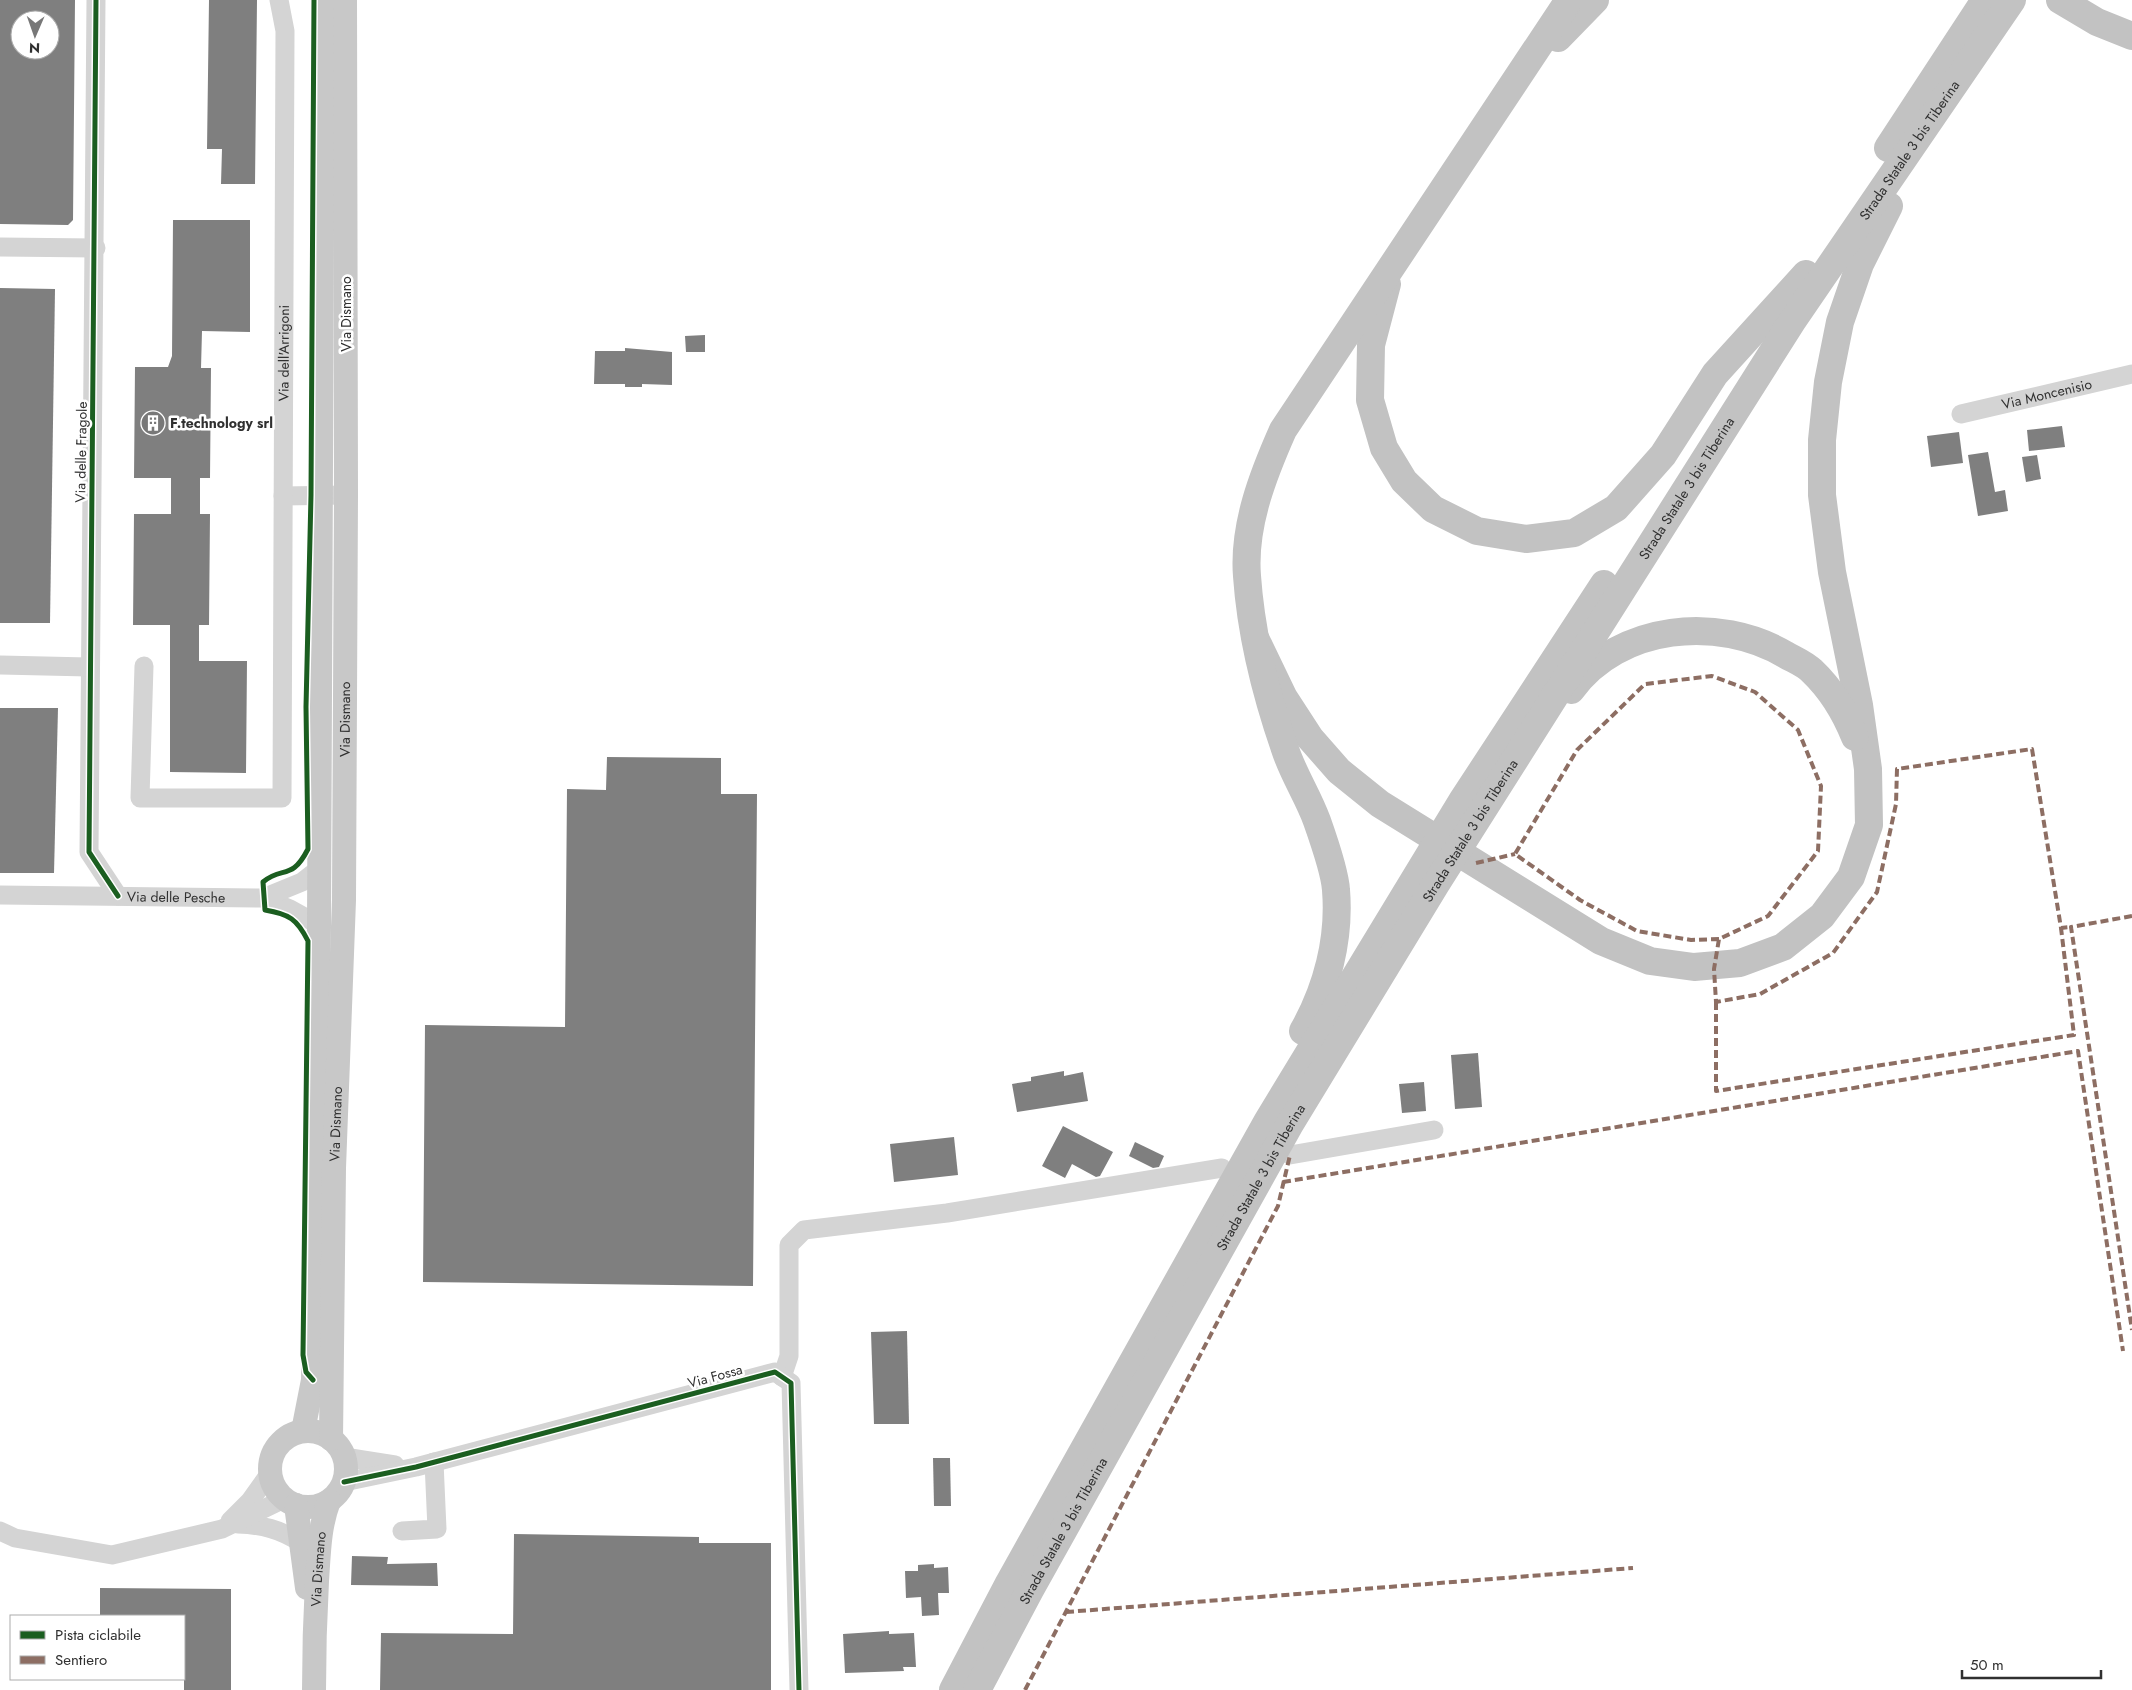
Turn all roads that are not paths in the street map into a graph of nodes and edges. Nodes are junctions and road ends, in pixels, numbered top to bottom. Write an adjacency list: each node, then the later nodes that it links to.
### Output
1 (96, 0): 16 (street, Via delle Fragole)
2 (280, 0): 23 (street, Via dell'Arrigoni)
3 (323, 0): 21 (main road, Via Dismano)
4 (345, 0): 22 (main road, Via Dismano)
5 (1548, 0): 14 (highway)
6 (1568, 0): 14 (highway)
7 (1595, 0): 14 (highway)
8 (2012, 0): 11 (highway, Strada Statale 3 bis Tiberina)
9 (2060, 0): 13 (highway)
10 (2096, 0): 12 (highway)
11 (1985, 13): 18 (highway, Strada Statale 3 bis Tiberina); 28 (highway); 29 (highway, Strada Statale 3 bis Tiberina)
12 (2132, 22)
13 (2132, 36)
14 (1507, 91): 17 (highway)
15 (0, 247): 16 (street)
16 (96, 248): 27 (street, Via delle Fragole)
17 (1392, 264): 18 (highway); 24 (highway)
18 (1806, 274): 29 (highway, Strada Statale 3 bis Tiberina)
19 (2132, 374): 20 (street, Via Moncenisio)
20 (1961, 414)
21 (321, 495): 22 (street); 23 (street); 30 (main road, Via Dismano)
22 (346, 495): 42 (main road, Via Dismano)
23 (283, 496): 26 (street, Via dell'Arrigoni)
24 (1256, 640): 28 (highway); 35 (highway)
25 (0, 666): 27 (street)
26 (144, 666)
27 (89, 667): 32 (street, Via delle Fragole)
28 (1868, 769): 29 (highway)
29 (1471, 808): 35 (highway, Strada Statale 3 bis Tiberina)
30 (320, 868): 33 (street, Via delle Pesche); 34 (main road, Via Dismano)
31 (0, 895): 32 (street, Via delle Pesche)
32 (118, 896): 33 (street, Via delle Pesche)
33 (263, 898): 34 (street, Via delle Pesche)
34 (319, 926): 41 (main road, Via Dismano)
35 (1279, 1123): 39 (highway, Strada Statale 3 bis Tiberina)
36 (1434, 1130): 37 (street)
37 (1290, 1155)
38 (1222, 1168): 40 (street)
39 (1226, 1217): 55 (highway, Strada Statale 3 bis Tiberina); 56 (highway, Strada Statale 3 bis Tiberina)
40 (782, 1377): 43 (street, Via Fossa); 54 (street)
41 (303, 1431): 42 (main road); 44 (main road)
42 (338, 1448): 43 (street, Via Fossa); 45 (main road)
43 (425, 1465): 45 (street, Via Fossa); 50 (street)
44 (270, 1473): 47 (main road); 48 (street)
45 (344, 1482): 46 (main road)
46 (329, 1501): 47 (main road); 52 (main road, Via Dismano)
47 (290, 1502): 48 (street); 51 (main road, Via Dismano)
48 (228, 1527): 49 (street); 51 (street)
49 (0, 1531)
50 (402, 1532)
51 (300, 1542): 52 (main road, Via Dismano)
52 (314, 1638): 53 (main road, Via Dismano)
53 (314, 1690)
54 (799, 1690)
55 (953, 1690)
56 (977, 1690)

